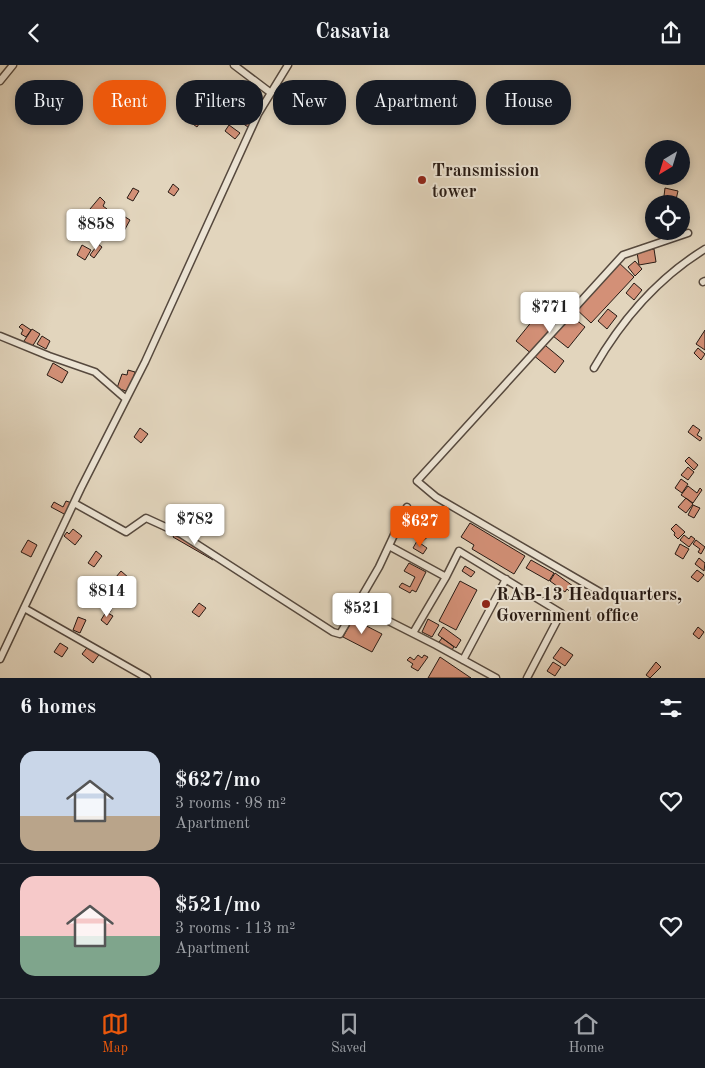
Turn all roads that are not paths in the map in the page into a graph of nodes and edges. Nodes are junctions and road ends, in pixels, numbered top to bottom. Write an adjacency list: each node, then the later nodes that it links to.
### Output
1 (13, 65): 4 (street)
2 (234, 65): 5 (street)
3 (288, 65): 5 (street)
4 (0, 81)
5 (270, 93): 10 (street)
6 (667, 240): 16 (street)
7 (705, 249): 9 (street)
8 (0, 336): 10 (street)
9 (594, 368)
10 (126, 399): 11 (street)
11 (74, 503): 17 (street); 18 (street)
12 (407, 507): 13 (street)
13 (389, 546): 14 (street); 17 (street)
14 (446, 577): 15 (street); 19 (street)
15 (506, 579): 21 (street); 24 (street)
16 (605, 595)
17 (357, 605): 19 (street)
18 (24, 608): 20 (street); 22 (street)
19 (413, 633): 21 (street)
20 (0, 659)
21 (463, 660): 23 (street)
22 (147, 678)
23 (496, 678)
24 (527, 678)

